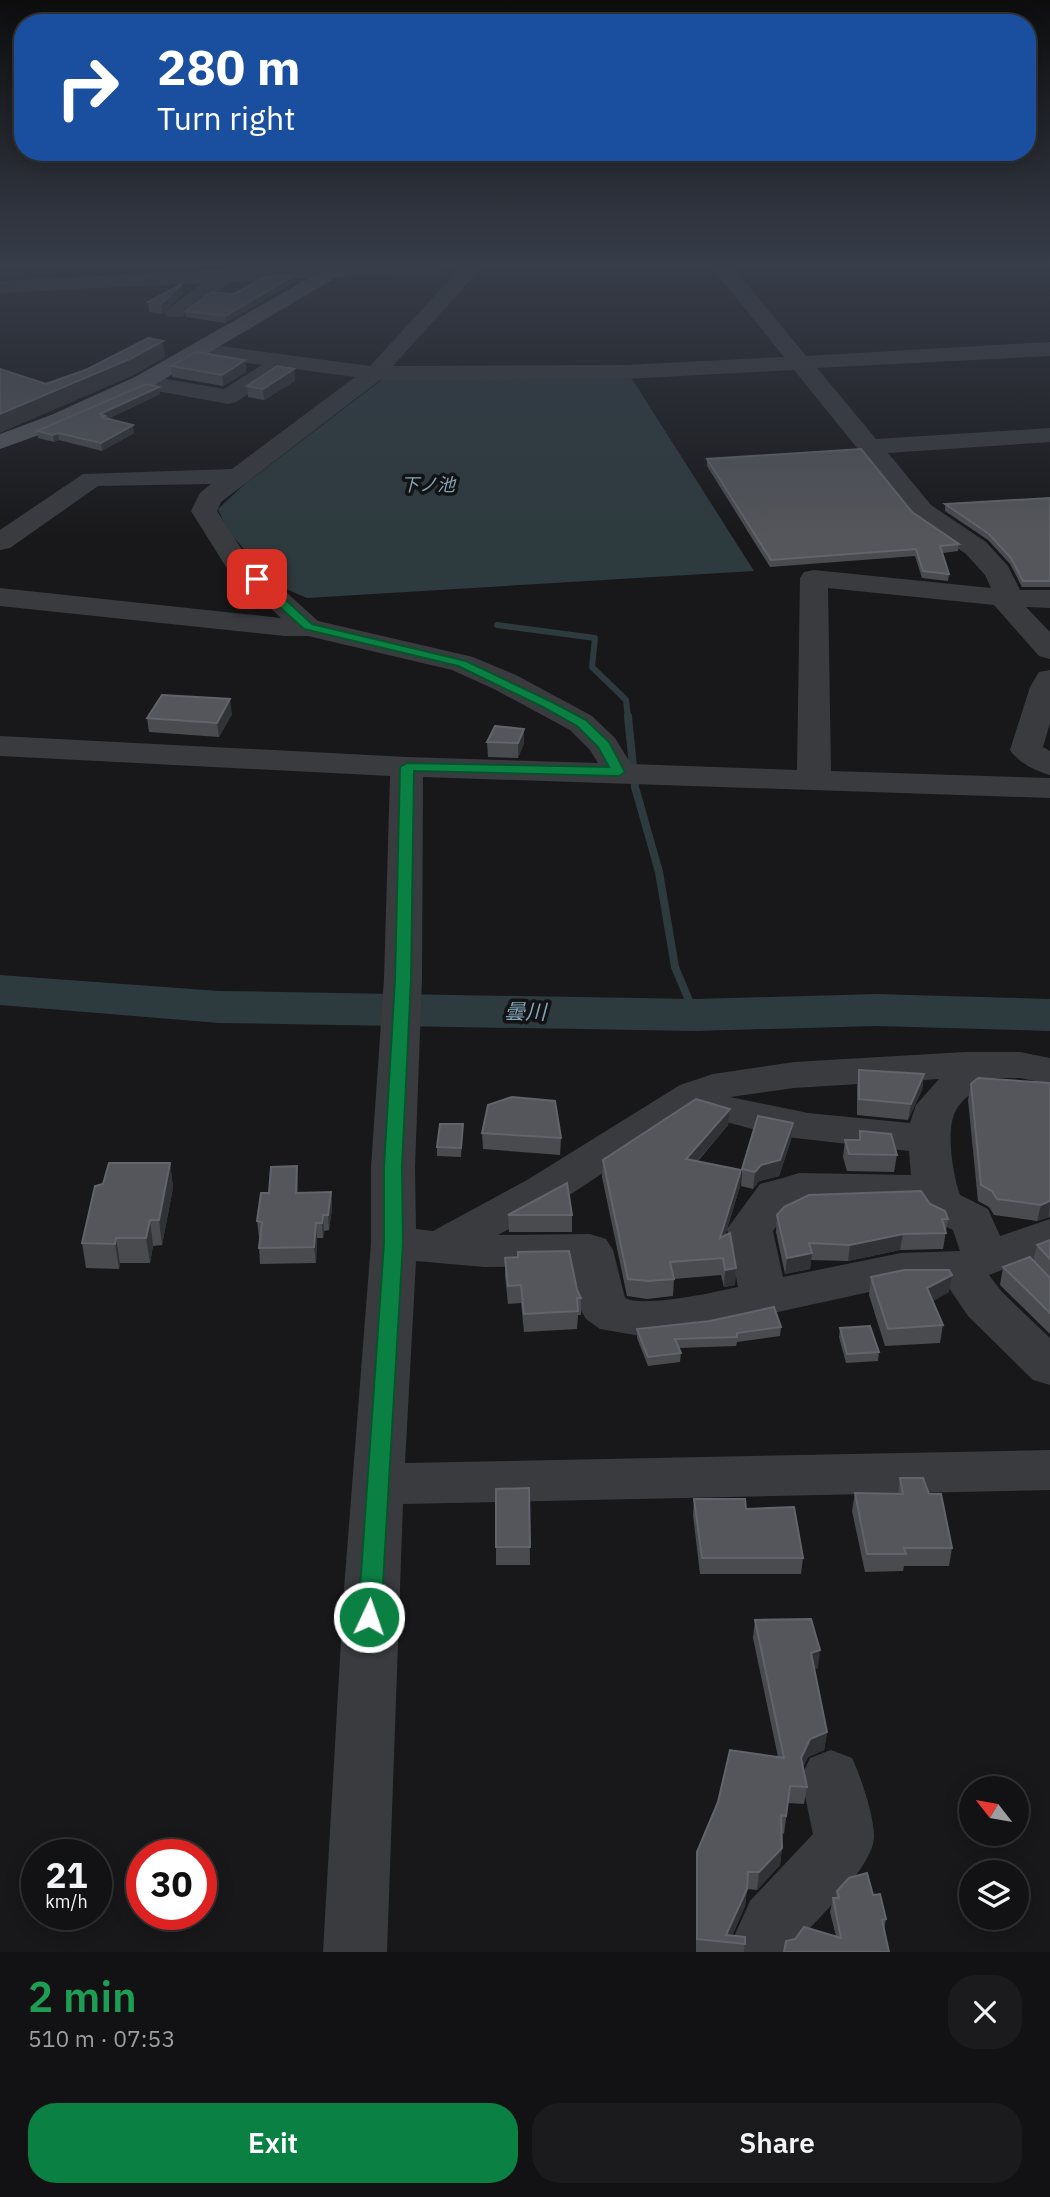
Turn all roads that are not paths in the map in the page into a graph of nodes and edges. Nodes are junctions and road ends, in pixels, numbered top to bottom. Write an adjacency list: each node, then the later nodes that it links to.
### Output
1 (189, 356): 9 (main road)
2 (241, 356): 6 (street)
3 (390, 356): 8 (street)
4 (796, 356): 7 (street)
5 (914, 356): 7 (street)
6 (281, 362): 8 (street); 9 (street)
7 (801, 362): 8 (street); 12 (street)
8 (375, 373): 13 (street)
9 (143, 382): 11 (main road)
10 (1050, 435): 12 (street)
11 (0, 442)
12 (871, 447): 16 (street)
13 (237, 476): 14 (street); 18 (street)
14 (7, 531)
15 (0, 597): 18 (street)
16 (1010, 598): 17 (street); 19 (street); 25 (street)
17 (1050, 599)
18 (308, 627): 24 (street)
19 (1050, 650)
20 (1050, 679): 22 (street)
21 (0, 746): 23 (street)
22 (1050, 765)
23 (407, 767): 24 (street); 34 (street)
24 (619, 772): 25 (street)
25 (814, 780): 26 (street)
26 (1050, 788)
27 (965, 1065): 28 (street); 29 (street); 30 (street)
28 (1050, 1071)
29 (690, 1097): 30 (street); 34 (street)
30 (929, 1139): 31 (street)
31 (936, 1188): 35 (street); 36 (street)
32 (1050, 1230): 35 (street)
33 (1050, 1236): 35 (street)
34 (417, 1245): 36 (street); 39 (street)
35 (972, 1248): 36 (street); 37 (street)
36 (764, 1299)
37 (1050, 1367)
38 (1050, 1470): 39 (street)
39 (378, 1483): 41 (street)
40 (831, 1777): 42 (street)
41 (355, 1952)
42 (759, 1952)

